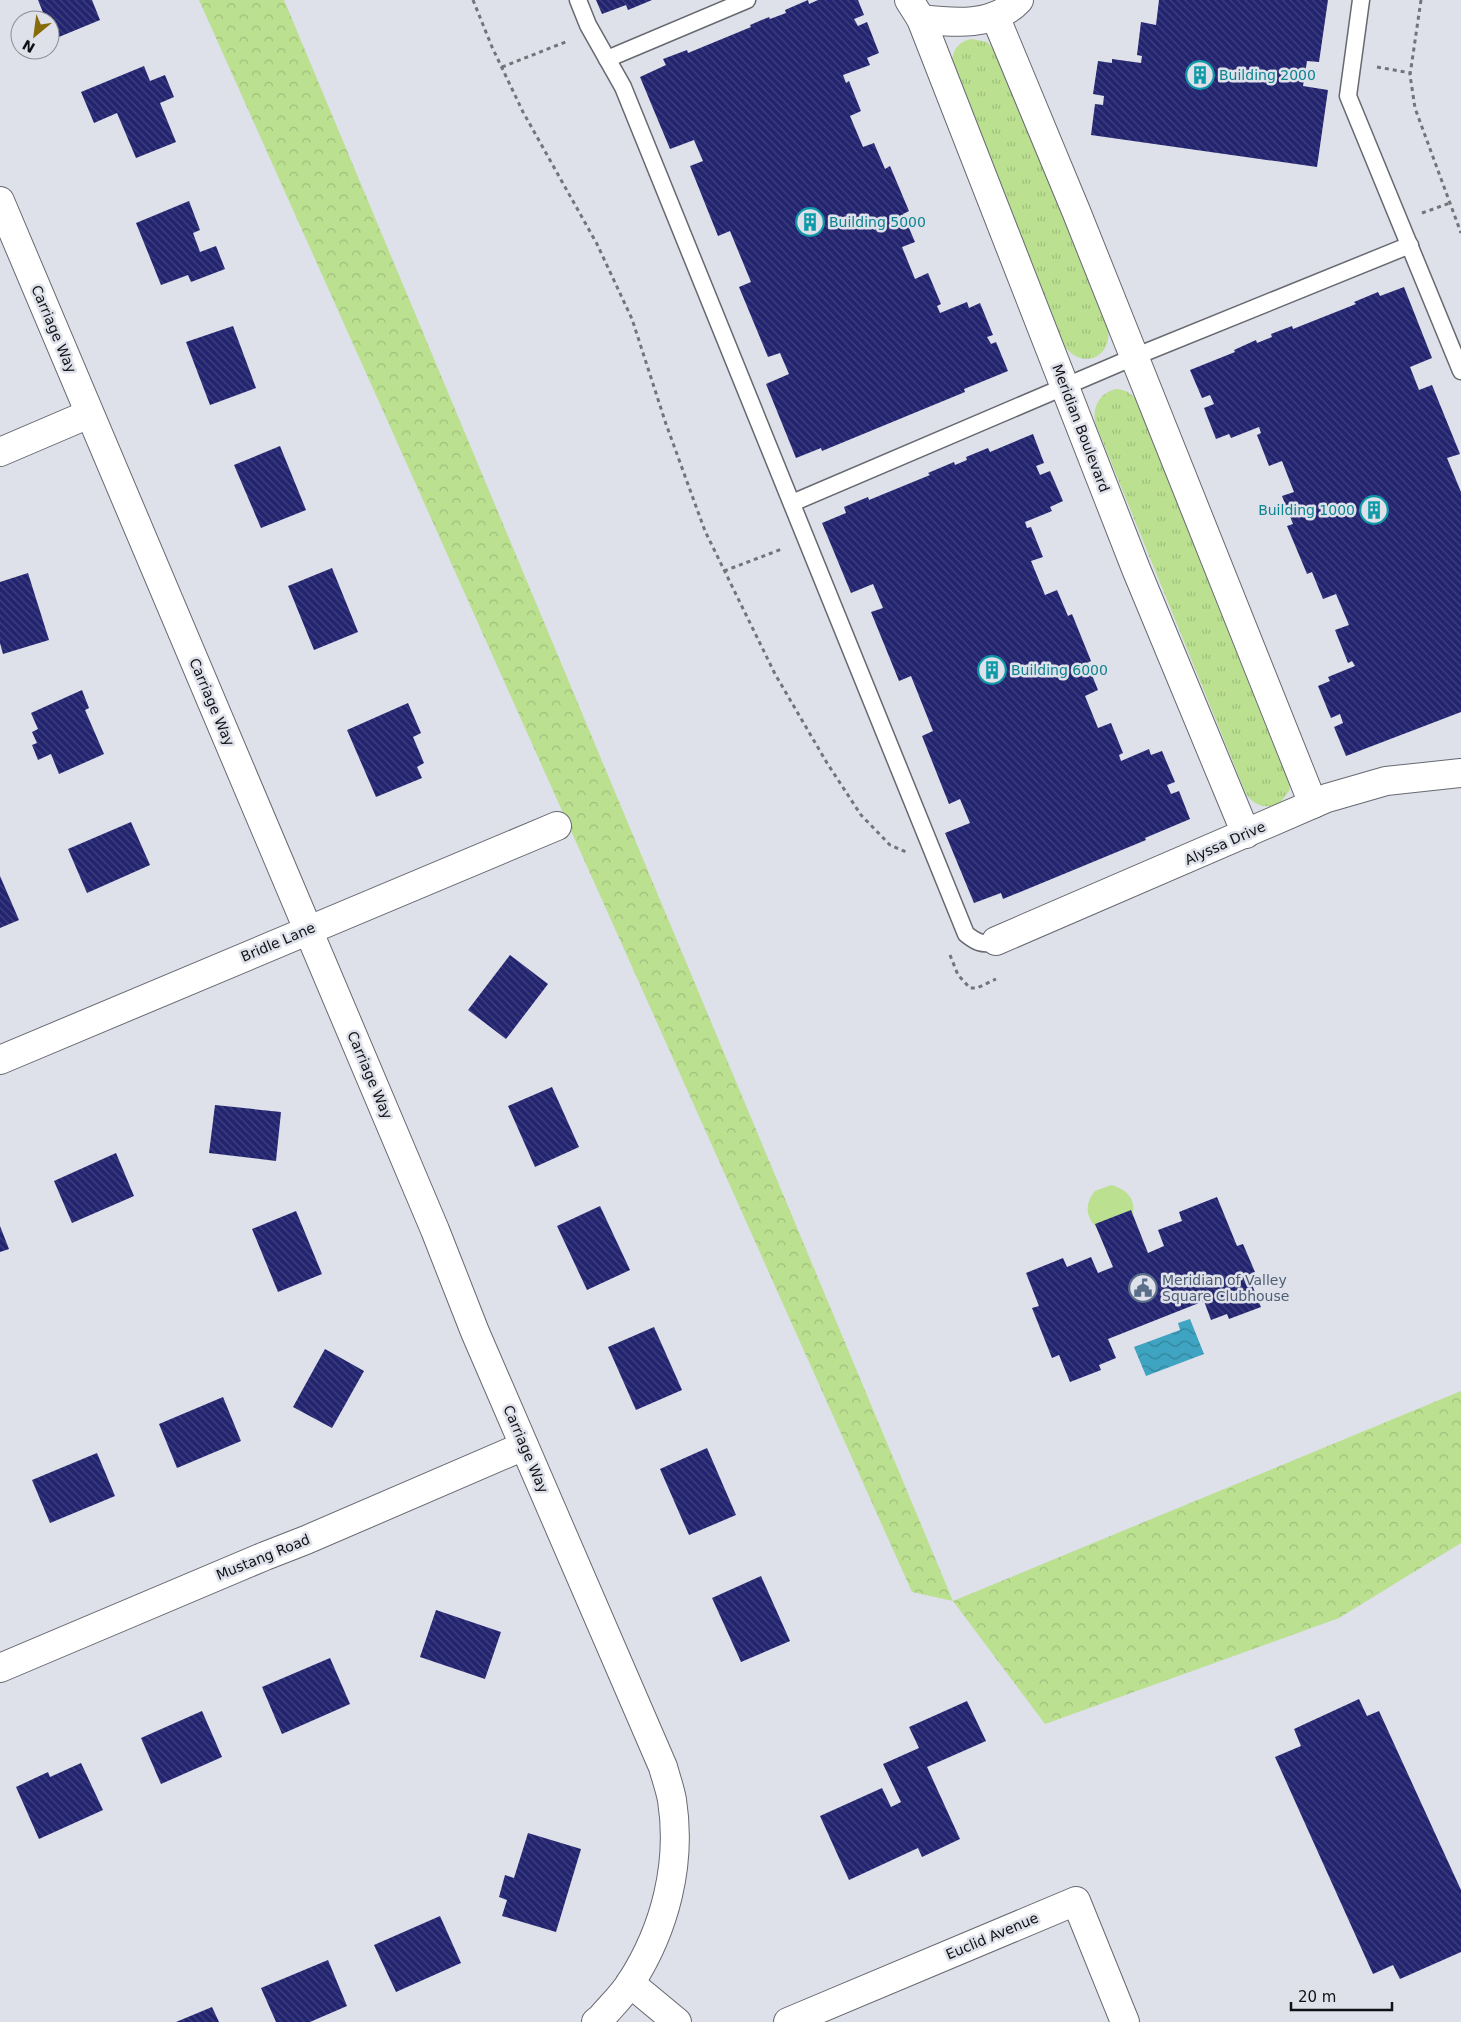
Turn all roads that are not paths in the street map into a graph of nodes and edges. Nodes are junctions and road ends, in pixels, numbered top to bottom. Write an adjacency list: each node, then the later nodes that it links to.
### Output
1 (578, 0): 7 (lane)
2 (747, 0): 7 (lane)
3 (1019, 0): 6 (street, Meridian Boulevard)
4 (1361, 0): 9 (lane)
5 (915, 10): 6 (street, Meridian Boulevard); 12 (street, Meridian Boulevard)
6 (995, 16): 10 (street)
7 (607, 59): 15 (lane)
8 (0, 202): 13 (street, Carriage Way)
9 (1410, 245): 10 (lane); 11 (lane)
10 (1134, 357): 12 (lane); 17 (street)
11 (1461, 371)
12 (1065, 386): 15 (lane); 19 (street, Meridian Boulevard)
13 (89, 414): 14 (street); 20 (street, Carriage Way)
14 (0, 452)
15 (792, 504): 21 (lane)
16 (1461, 773): 17 (street, Alyssa Drive)
17 (1312, 804): 19 (street, Alyssa Drive)
18 (557, 826): 20 (street, Bridle Lane)
19 (1246, 834): 21 (street, Alyssa Drive)
20 (308, 930): 22 (street, Bridle Lane); 23 (street, Carriage Way)
21 (996, 941)
22 (0, 1060)
23 (524, 1446): 24 (street, Mustang Road); 25 (street, Carriage Way)
24 (0, 1668)
25 (630, 1983): 26 (street); 27 (street)
26 (600, 2021)
27 (677, 2022)
28 (788, 2022): 29 (street, Euclid Avenue)
29 (1126, 2022)

